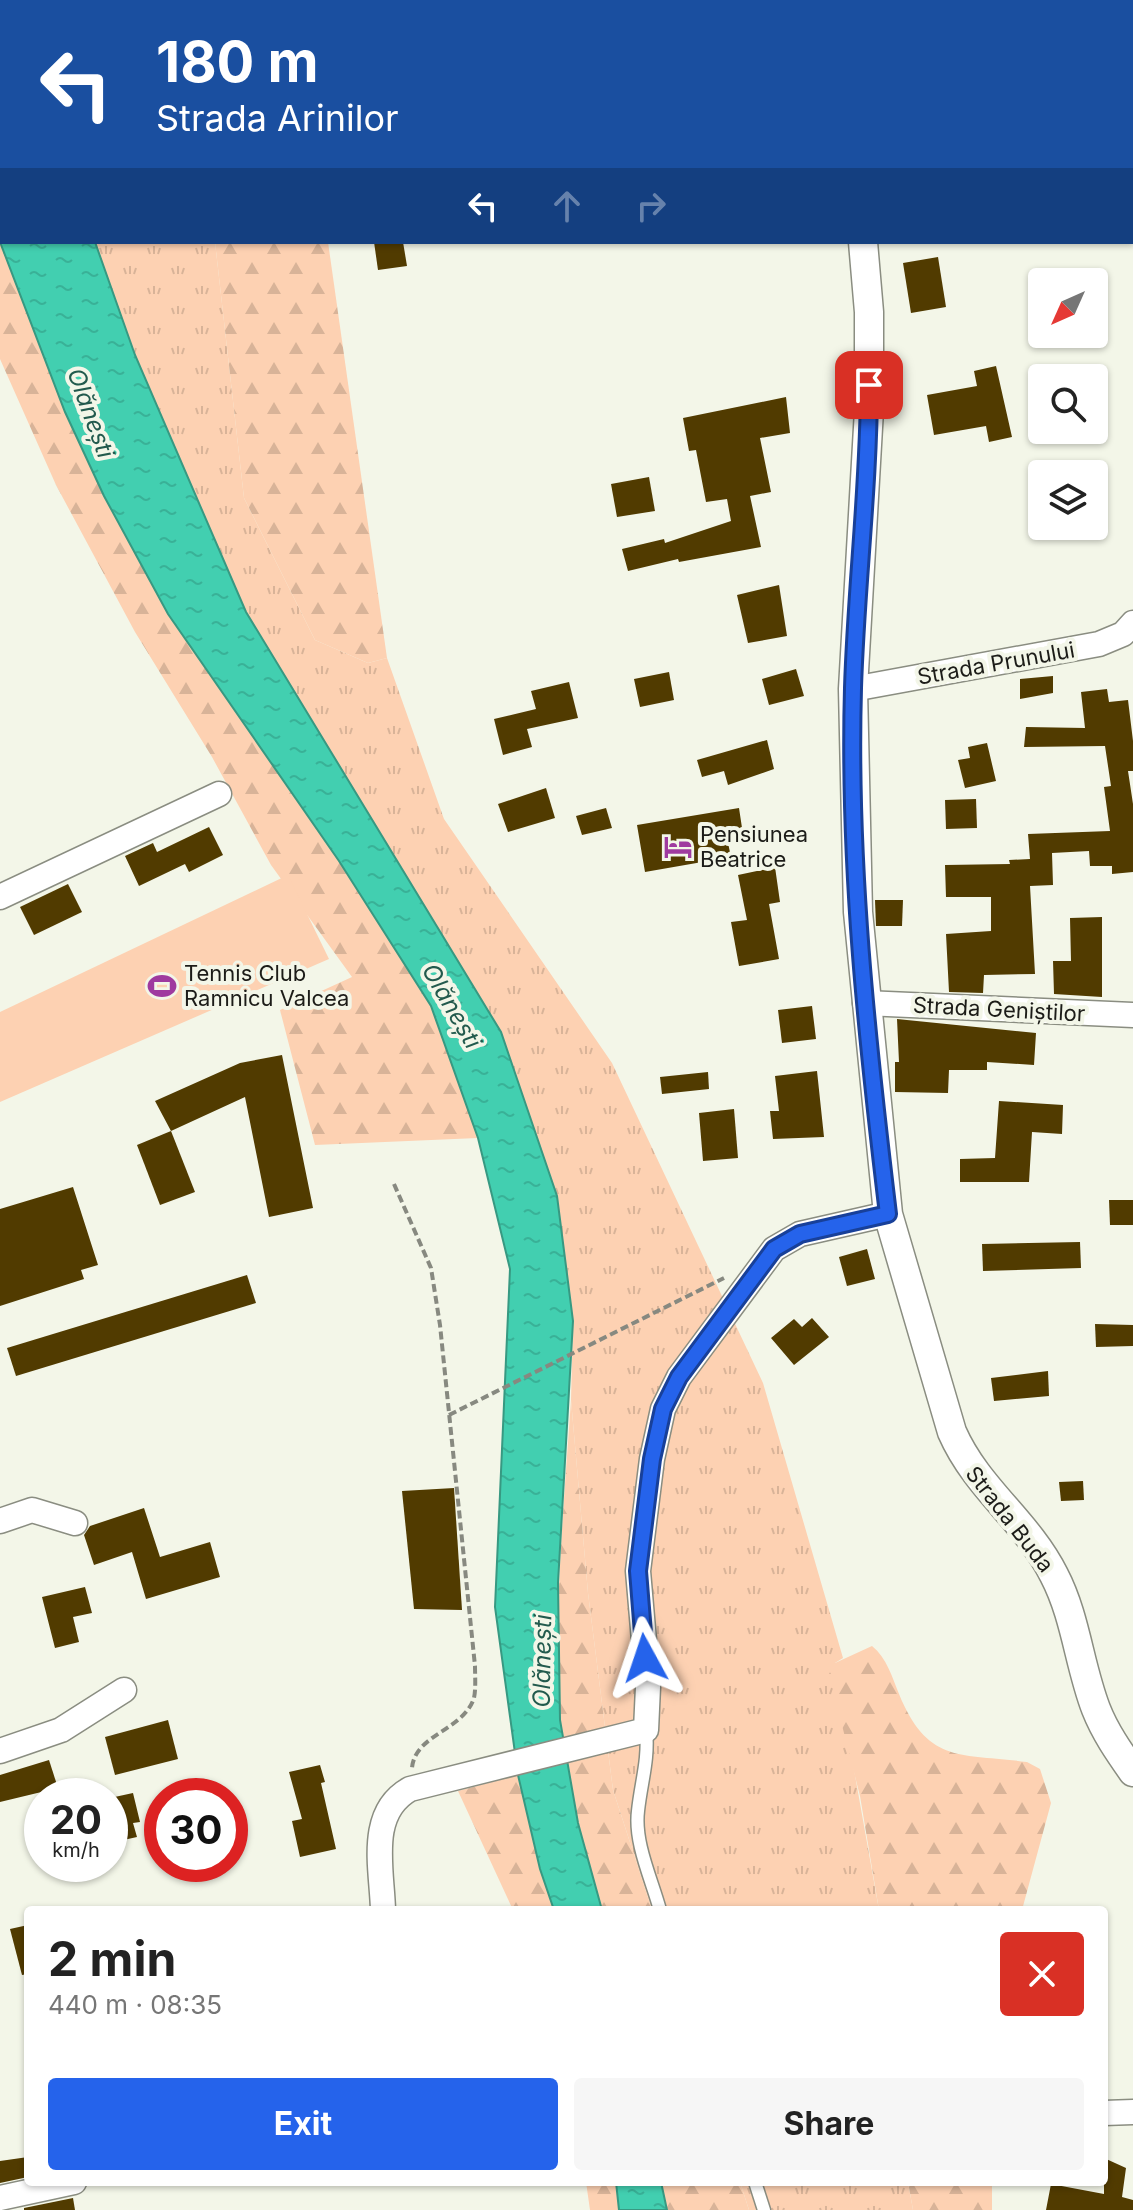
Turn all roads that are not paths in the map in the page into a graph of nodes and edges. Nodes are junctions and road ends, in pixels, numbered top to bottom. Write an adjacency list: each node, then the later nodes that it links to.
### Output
1 (863, 244): 3 (street, Strada Buda)
2 (1133, 623): 3 (street, Strada Prunului)
3 (853, 689): 6 (street, Strada Buda)
4 (219, 794): 5 (street)
5 (0, 897)
6 (865, 1003): 7 (street, Strada Geniștilor); 8 (street, Strada Buda)
7 (1133, 1015)
8 (888, 1214): 12 (street); 14 (street, Strada Buda)
9 (0, 1521): 10 (street)
10 (75, 1523)
11 (124, 1690): 13 (street)
12 (646, 1730): 15 (street); 16 (lane)
13 (0, 1751)
14 (1133, 1772)
15 (383, 1906)
16 (659, 1906)
17 (1133, 2112): 18 (street)
18 (1108, 2113)
19 (56, 2186): 21 (street)
20 (756, 2186): 22 (lane)
21 (0, 2198)
22 (764, 2210)

